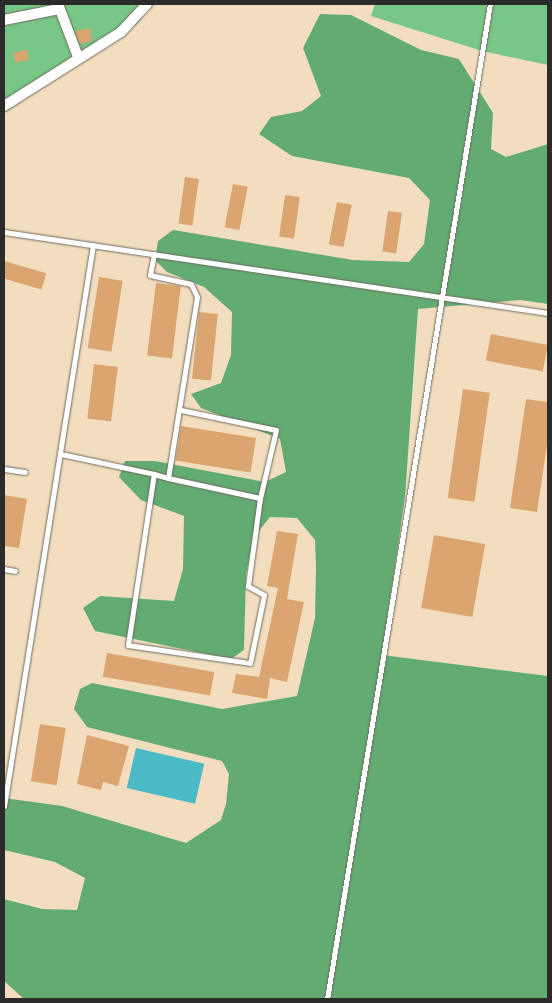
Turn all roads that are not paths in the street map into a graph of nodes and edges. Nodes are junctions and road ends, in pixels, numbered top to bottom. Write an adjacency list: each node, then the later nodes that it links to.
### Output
1 (147, 4): 5 (street)
2 (490, 4): 10 (lane)
3 (59, 6): 4 (street); 5 (street)
4 (4, 20)
5 (78, 57): 6 (street)
6 (4, 106)
7 (4, 232): 8 (lane)
8 (93, 245): 9 (lane); 13 (lane)
9 (154, 254): 10 (lane); 12 (lane)
10 (440, 297): 11 (lane); 22 (lane)
11 (548, 313)
12 (181, 410): 17 (lane); 18 (lane)
13 (61, 454): 16 (lane); 21 (lane)
14 (4, 469): 15 (lane)
15 (25, 472)
16 (154, 474): 17 (lane); 18 (lane)
17 (168, 478): 18 (lane)
18 (260, 498)
19 (4, 569): 20 (lane)
20 (15, 571)
21 (4, 806)
22 (327, 999)

